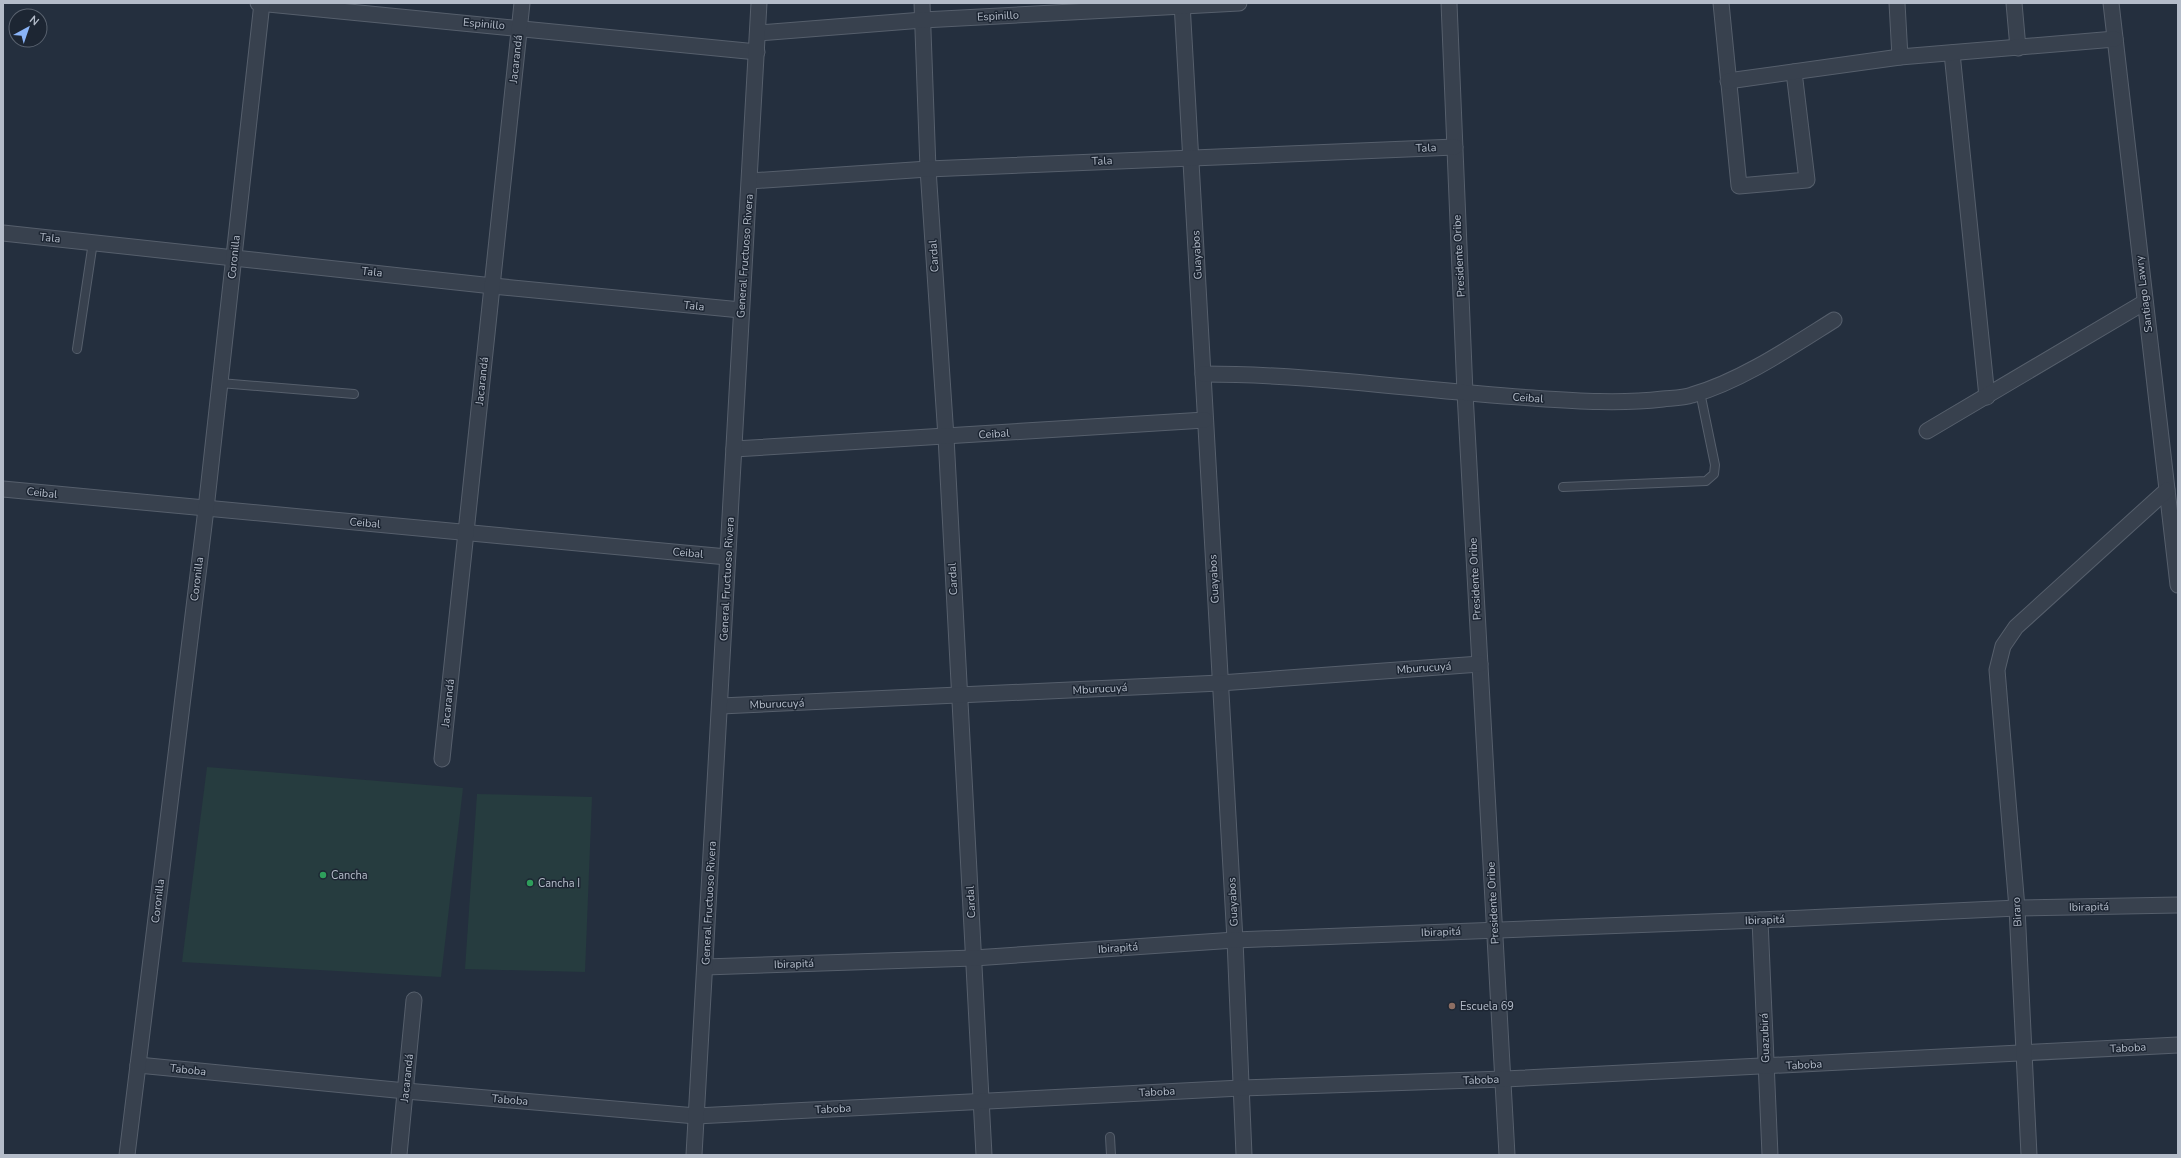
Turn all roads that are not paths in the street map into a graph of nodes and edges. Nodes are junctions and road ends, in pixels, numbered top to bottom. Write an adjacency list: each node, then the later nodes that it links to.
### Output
1 (258, 3): 2 (street, Espinillo)
2 (262, 3): 14 (street, Espinillo); 29 (street, Coronilla)
3 (522, 3): 14 (street, Jacarandá)
4 (759, 3): 15 (street, General Fructuoso Rivera)
5 (922, 3): 13 (street, Cardal)
6 (1239, 3): 12 (street, Espinillo)
7 (1449, 3): 23 (street, Presidente Oribe)
8 (1721, 3): 22 (street)
9 (1897, 3): 20 (street)
10 (2014, 3): 17 (street)
11 (2111, 3): 16 (street, Santiago Lawry)
12 (1182, 4): 13 (street, Espinillo); 24 (street, Guayabos)
13 (924, 20): 15 (street, Espinillo); 25 (street, Cardal)
14 (519, 28): 18 (street, Espinillo); 30 (street, Jacarandá)
15 (758, 33): 18 (street, General Fructuoso Rivera)
16 (2115, 39): 17 (street); 31 (street, Santiago Lawry)
17 (2018, 48): 19 (street)
18 (758, 52): 26 (street, General Fructuoso Rivera)
19 (1952, 53): 20 (street); 40 (street)
20 (1900, 58): 21 (street)
21 (1794, 72): 22 (street); 22 (street)
22 (1728, 81)
23 (1455, 147): 24 (street, Tala); 39 (street, Presidente Oribe)
24 (1192, 157): 25 (street, Tala); 35 (street, Guayabos)
25 (928, 169): 26 (street, Tala); 43 (street, Cardal)
26 (750, 181): 32 (street, General Fructuoso Rivera)
27 (3, 232): 28 (street, Tala)
28 (93, 242): 29 (street, Tala); 34 (lane)
29 (234, 257): 30 (street, Tala); 36 (street, Coronilla)
30 (493, 286): 32 (street, Tala); 49 (street, Jacarandá)
31 (2145, 302): 40 (street); 47 (street, Santiago Lawry)
32 (741, 310): 44 (street, General Fructuoso Rivera)
33 (1834, 320): 37 (street, Ceibal)
34 (77, 349)
35 (1203, 374): 39 (street, Ceibal); 41 (street, Guayabos)
36 (220, 383): 38 (lane); 48 (street, Coronilla)
37 (1700, 392): 39 (street, Ceibal); 45 (lane)
38 (354, 394)
39 (1465, 394): 52 (street, Presidente Oribe)
40 (1987, 397): 42 (street)
41 (1205, 420): 43 (street, Ceibal); 53 (street, Guayabos)
42 (1927, 431)
43 (946, 437): 44 (street, Ceibal); 54 (street, Cardal)
44 (734, 449): 50 (street, General Fructuoso Rivera)
45 (1563, 487)
46 (3, 489): 48 (street, Ceibal)
47 (2167, 490): 51 (street, Santiago Lawry); 58 (street, Biraro)
48 (206, 509): 49 (street, Ceibal); 67 (street, Coronilla)
49 (465, 532): 50 (street, Ceibal); 56 (street, Jacarandá)
50 (727, 557): 55 (street, General Fructuoso Rivera)
51 (2178, 585)
52 (1480, 664): 53 (street, Mburucuyá); 60 (street, Presidente Oribe)
53 (1220, 682): 54 (street, Mburucuyá); 61 (street, Guayabos)
54 (959, 696): 55 (street, Mburucuyá); 62 (street, Cardal)
55 (721, 706): 63 (street, General Fructuoso Rivera)
56 (442, 759)
57 (2178, 905): 58 (street, Ibirapitá)
58 (2017, 908): 59 (street, Ibirapitá); 66 (street, Biraro)
59 (1760, 920): 60 (street, Ibirapitá); 68 (street, Guazubirá)
60 (1494, 929): 61 (street, Ibirapitá); 69 (street, Presidente Oribe)
61 (1235, 940): 62 (street, Ibirapitá); 70 (street, Guayabos)
62 (974, 958): 63 (street, Ibirapitá); 72 (street, Cardal)
63 (705, 967): 73 (street, General Fructuoso Rivera)
64 (414, 1000): 71 (street, Jacarandá)
65 (2178, 1045): 66 (street, Taboba)
66 (2024, 1053): 68 (street, Taboba); 83 (street, Biraro)
67 (138, 1064): 71 (street, Taboba); 75 (street, Coronilla)
68 (1766, 1067): 69 (street, Taboba); 82 (street, Guazubirá)
69 (1504, 1079): 70 (street, Taboba); 81 (street, Presidente Oribe)
70 (1241, 1088): 72 (street, Taboba); 80 (street, Guayabos)
71 (406, 1091): 73 (street, Taboba); 76 (street, Jacarandá)
72 (981, 1102): 73 (street, Taboba); 78 (street, Cardal)
73 (696, 1116): 77 (street, General Fructuoso Rivera)
74 (1110, 1137): 79 (lane)
75 (126, 1155)
76 (399, 1155)
77 (694, 1155)
78 (984, 1155)
79 (1111, 1155)
80 (1244, 1155)
81 (1507, 1155)
82 (1770, 1155)
83 (2029, 1155)

